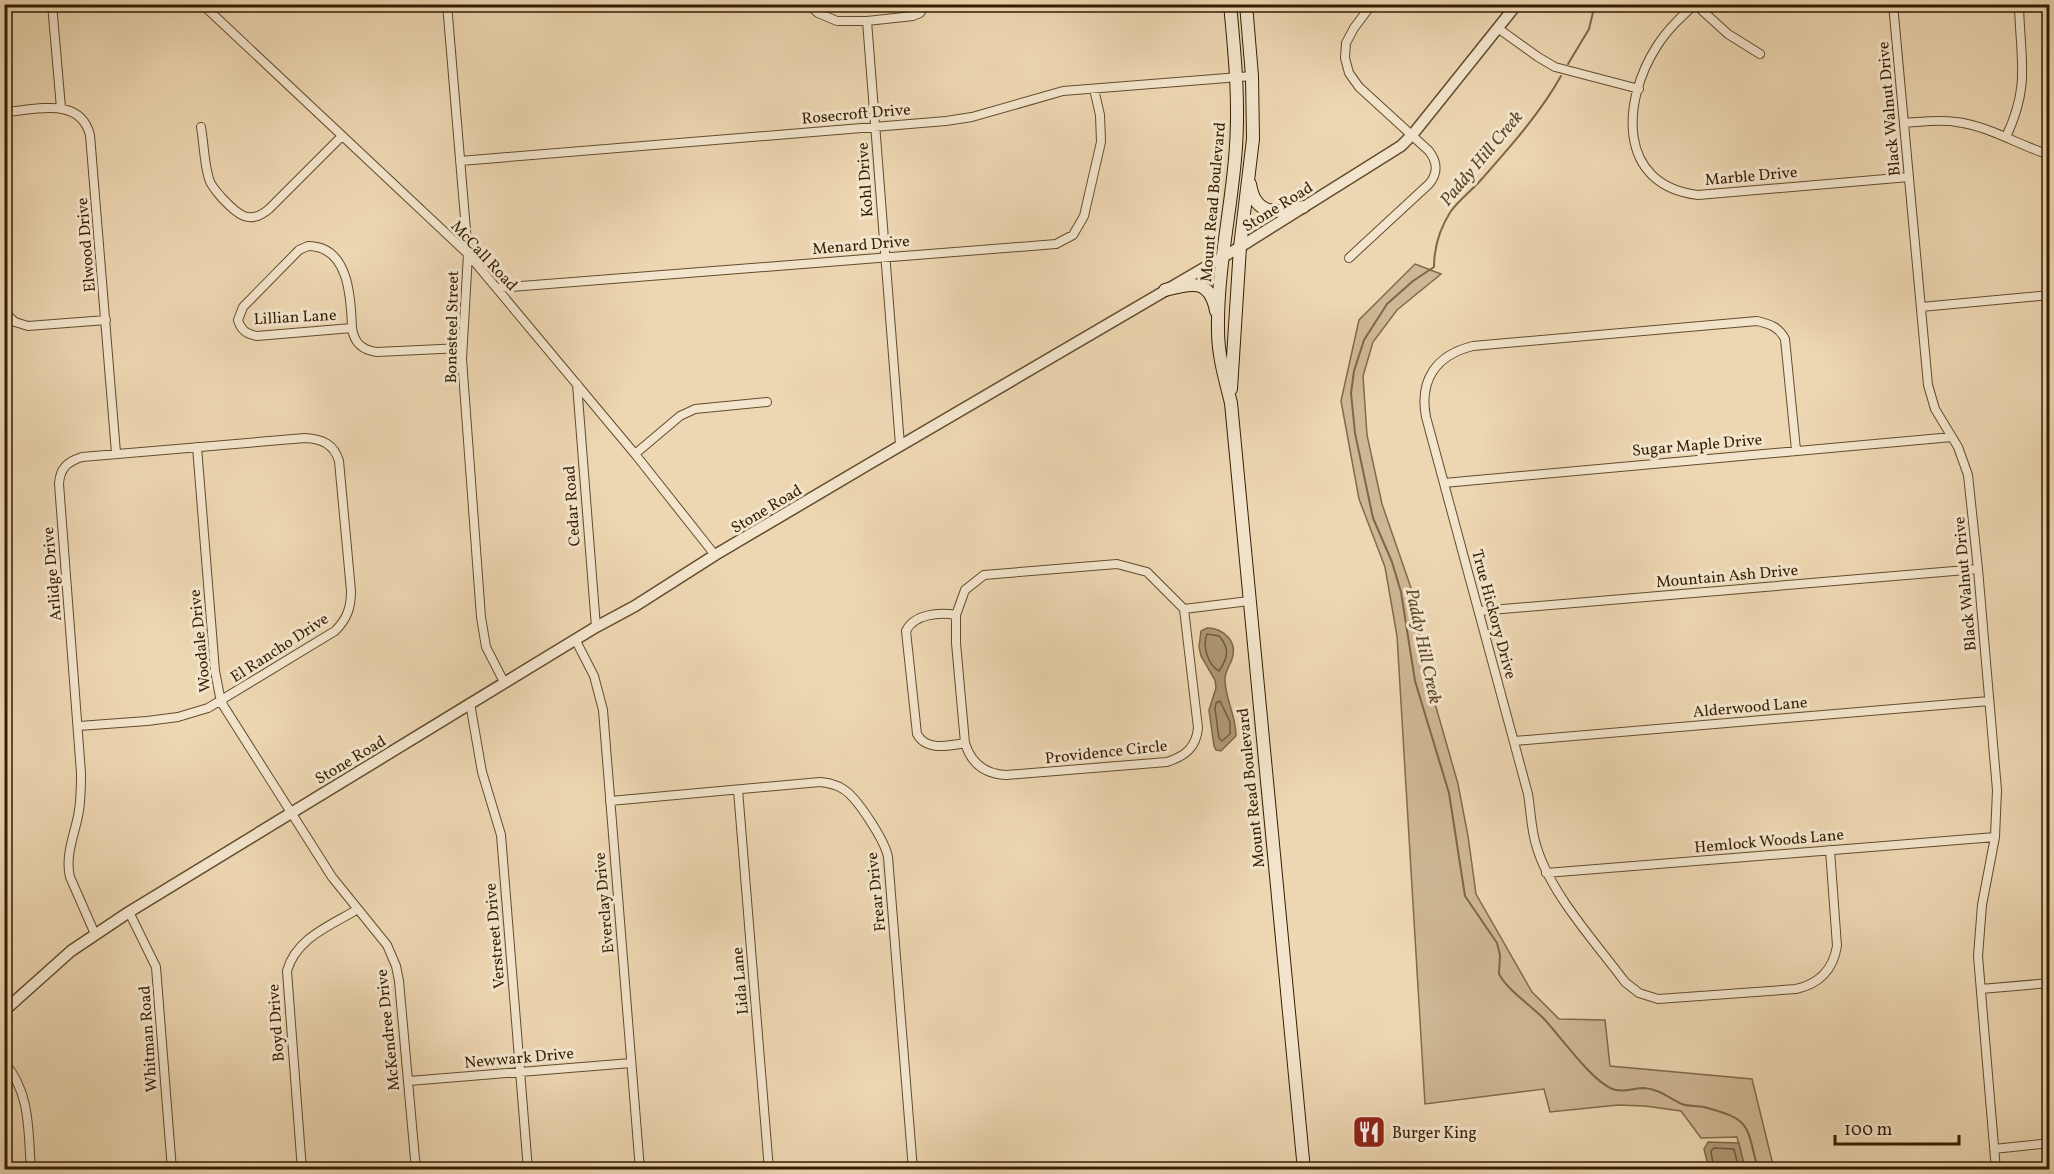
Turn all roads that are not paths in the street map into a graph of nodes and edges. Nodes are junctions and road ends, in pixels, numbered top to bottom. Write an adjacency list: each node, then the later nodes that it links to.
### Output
1 (52, 4): 20 (street)
2 (202, 4): 26 (street, McCall Road)
3 (447, 4): 29 (street, Bonesteel Street)
4 (808, 4): 13 (street)
5 (926, 4): 13 (street)
6 (1230, 4): 17 (main road, Mount Read Boulevard)
7 (1246, 4): 16 (main road, Mount Read Boulevard)
8 (1372, 4): 25 (street)
9 (1517, 4): 14 (street, Stone Road)
10 (1695, 4): 15 (street); 19 (street, Marble Drive)
11 (1893, 4): 22 (street, Black Walnut Drive)
12 (2019, 4): 27 (street)
13 (867, 21): 23 (street, Kohl Drive)
14 (1499, 29): 19 (street); 25 (street, Stone Road)
15 (1760, 54)
16 (1252, 76): 17 (street, Rosecroft Drive); 30 (main road, Mount Read Boulevard)
17 (1237, 77): 18 (street, Rosecroft Drive); 35 (main road, Mount Read Boulevard)
18 (1094, 89): 23 (street, Rosecroft Drive); 36 (street, Menard Drive)
19 (1639, 89): 31 (street, Marble Drive)
20 (62, 108): 21 (street); 43 (street, Elwood Drive)
21 (4, 112)
22 (1904, 123): 27 (street); 31 (street, Black Walnut Drive)
23 (875, 127): 29 (street, Rosecroft Drive); 36 (street, Kohl Drive)
24 (201, 128): 26 (street)
25 (1413, 134): 32 (street, Stone Road); 37 (street)
26 (342, 136): 34 (street, McCall Road)
27 (2006, 137): 28 (street)
28 (2049, 155)
29 (460, 161): 34 (street, Bonesteel Street)
30 (1249, 177): 32 (main road); 33 (main road, Mount Read Boulevard)
31 (1909, 177): 41 (street, Black Walnut Drive)
32 (1304, 207): 33 (street, Stone Road)
33 (1240, 247): 35 (street, Stone Road); 49 (main road, Mount Read Boulevard)
34 (468, 254): 38 (street, McCall Road); 46 (street, Bonesteel Street)
35 (1222, 256): 39 (street, Stone Road); 44 (main road, Mount Read Boulevard)
36 (885, 257): 38 (street, Menard Drive); 52 (street, Kohl Drive)
37 (1349, 258)
38 (497, 288): 47 (street, McCall Road)
39 (1165, 290): 44 (main road); 52 (street, Stone Road)
40 (2049, 295): 41 (street)
41 (1921, 307): 50 (street, Black Walnut Drive)
42 (4, 312): 43 (street)
43 (106, 320): 55 (street, Elwood Drive)
44 (1219, 321): 49 (main road, Mount Read Boulevard)
45 (352, 328): 45 (street, Lillian Lane); 46 (street, Lillian Lane)
46 (462, 348): 66 (street, Bonesteel Street)
47 (577, 383): 56 (street, McCall Road); 64 (street, Cedar Road)
48 (767, 402): 56 (street)
49 (1230, 403): 60 (main road, Mount Read Boulevard)
50 (1952, 437): 54 (street, Sugar Maple Drive); 59 (street, Black Walnut Drive)
51 (321, 440): 53 (street, Arlidge Drive); 68 (street, El Rancho Drive)
52 (900, 445): 58 (street, Stone Road)
53 (197, 447): 55 (street, Arlidge Drive); 68 (street, Woodale Drive)
54 (1796, 450): 57 (street, Sugar Maple Drive); 57 (street, True Hickory Drive)
55 (116, 453): 70 (street, Arlidge Drive)
56 (636, 454): 58 (street, McCall Road)
57 (1444, 483): 62 (street, True Hickory Drive)
58 (715, 555): 64 (street, Stone Road)
59 (1978, 569): 62 (street, Mountain Ash Drive); 67 (street, Black Walnut Drive)
60 (1249, 601): 61 (street); 99 (main road, Mount Read Boulevard)
61 (1184, 609): 63 (street, Providence Circle); 72 (street, Providence Circle)
62 (1479, 611): 71 (street, True Hickory Drive)
63 (956, 615): 72 (street, Providence Circle); 72 (street)
64 (596, 627): 65 (street, Stone Road)
65 (575, 639): 66 (street, Stone Road); 74 (street, Everclay Drive)
66 (504, 682): 69 (street, Stone Road)
67 (1989, 701): 71 (street, Alderwood Lane); 76 (street, Black Walnut Drive)
68 (221, 702): 70 (street, El Rancho Drive); 75 (street, Woodale Drive)
69 (470, 703): 75 (street, Stone Road); 87 (street, Verstreet Drive)
70 (79, 726): 81 (street, Arlidge Drive)
71 (1514, 741): 78 (street, True Hickory Drive)
72 (965, 743)
73 (738, 790): 74 (street, Frear Drive); 97 (street, Lida Lane); 98 (street, Frear Drive)
74 (610, 801): 86 (street, Everclay Drive)
75 (291, 812): 79 (street, McKendree Drive); 80 (street, Stone Road)
76 (1995, 837): 77 (street, Hemlock Woods Lane); 83 (street, Black Walnut Drive)
77 (1830, 850): 78 (street, Hemlock Woods Lane); 78 (street, True Hickory Drive)
78 (1546, 873)
79 (358, 909): 88 (street, McKendree Drive); 93 (street, Boyd Drive)
80 (129, 912): 81 (street, Stone Road); 92 (street, Whitman Road)
81 (95, 934): 84 (street, Stone Road)
82 (2049, 983): 83 (street)
83 (1981, 989): 90 (street, Black Walnut Drive)
84 (4, 1011)
85 (4, 1062): 91 (street)
86 (631, 1063): 87 (street, Newwark Drive); 96 (street, Everclay Drive)
87 (520, 1072): 88 (street, Newwark Drive); 95 (street, Verstreet Drive)
88 (409, 1081): 94 (street, McKendree Drive)
89 (2049, 1143): 90 (street)
90 (1994, 1149): 100 (street, Black Walnut Drive)
91 (31, 1170)
92 (172, 1170)
93 (302, 1170)
94 (416, 1170)
95 (528, 1170)
96 (640, 1170)
97 (769, 1170)
98 (913, 1170)
99 (1304, 1170)
100 (1996, 1170)

